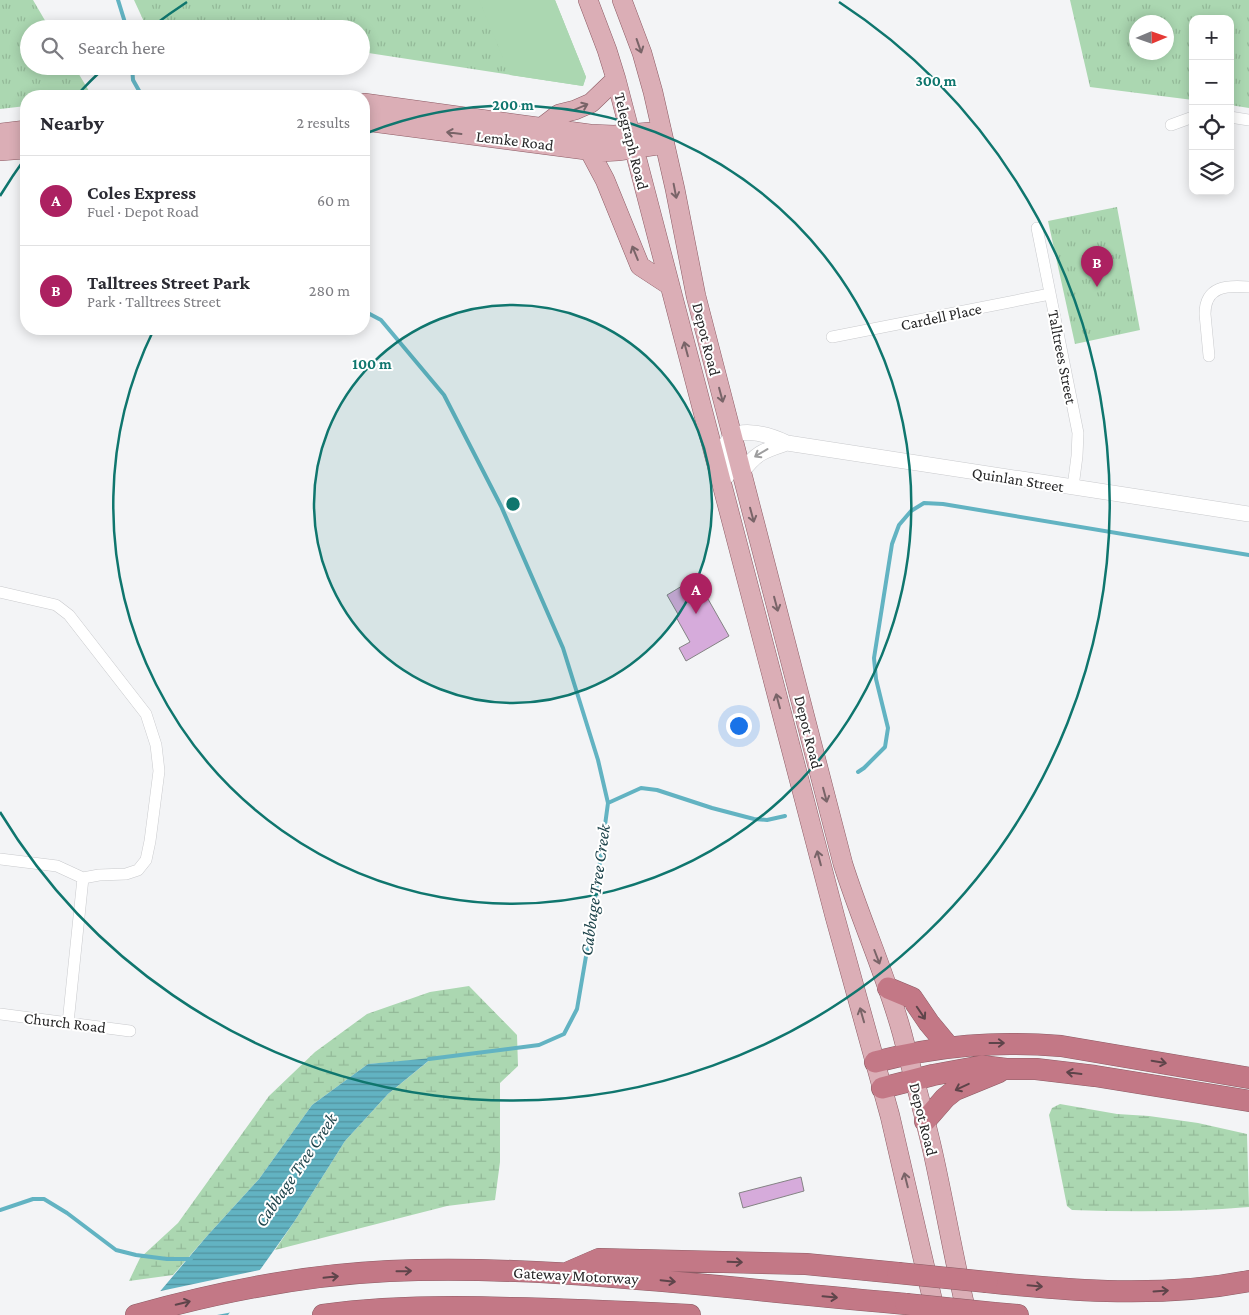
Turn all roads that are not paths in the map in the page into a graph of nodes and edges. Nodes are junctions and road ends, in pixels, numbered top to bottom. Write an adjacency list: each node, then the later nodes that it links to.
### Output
1 (588, 0): 3 (main road, Telegraph Road)
2 (622, 0): 13 (main road, Telegraph Road, one-way to 13)
3 (616, 79): 10 (main road, one-way to 3); 14 (main road, Telegraph Road)
4 (370, 104): 10 (main road, Lemke Road)
5 (1234, 118): 7 (street)
6 (1189, 119): 9 (street)
7 (1249, 120)
8 (370, 122): 16 (main road, Lemke Road, one-way to 8)
9 (1171, 126)
10 (542, 127): 14 (main road, Lemke Road)
11 (20, 131): 12 (main road)
12 (0, 133)
13 (664, 137): 14 (main road, Lemke Road); 24 (main road, Depot Road, one-way to 24)
14 (631, 142): 16 (main road, Lemke Road); 19 (main road, Telegraph Road)
15 (20, 149): 17 (main road)
16 (589, 150): 19 (main road, one-way to 16)
17 (0, 151)
18 (1038, 228): 21 (street, Talltrees Street)
19 (669, 285): 28 (main road, Depot Road, one-way to 19)
20 (1249, 287): 23 (street)
21 (1050, 294): 22 (street, Cardell Place); 27 (street, Talltrees Street)
22 (832, 337)
23 (1209, 356)
24 (732, 437): 25 (street, Quinlan Street); 26 (main road, Depot Road); 28 (street)
25 (787, 443): 26 (street, Quinlan Street, one-way to 26); 27 (street, Quinlan Street)
26 (741, 473): 33 (main road, Depot Road, one-way to 33)
27 (1073, 487): 29 (street, Quinlan Street)
28 (724, 492): 39 (main road, Depot Road, one-way to 28)
29 (1249, 514)
30 (0, 592): 32 (street)
31 (0, 858): 32 (street)
32 (83, 878): 35 (street)
33 (888, 988): 37 (highway, one-way to 37); 38 (main road, Depot Road)
34 (0, 1014): 35 (street, Church Road)
35 (68, 1023): 36 (street, Church Road)
36 (130, 1030)
37 (949, 1047): 38 (highway); 41 (highway, one-way to 41)
38 (906, 1054): 39 (highway); 42 (main road, Depot Road)
39 (875, 1062): 43 (main road, Depot Road)
40 (1006, 1069): 42 (highway); 44 (highway, one-way to 40); 45 (highway, one-way to 45)
41 (1249, 1078)
42 (914, 1080): 43 (highway); 45 (main road, Depot Road)
43 (882, 1088): 51 (main road, Depot Road, one-way to 43)
44 (1249, 1101)
45 (925, 1121): 52 (main road, Depot Road)
46 (567, 1273): 47 (highway, one-way to 47, bridge); 48 (highway, Gateway Motorway, one-way to 46); 53 (highway, Gateway Motorway, one-way to 53, bridge)
47 (1249, 1281)
48 (136, 1315)
49 (324, 1315): 50 (highway)
50 (690, 1315)
51 (936, 1315)
52 (967, 1315)
53 (1018, 1315)

